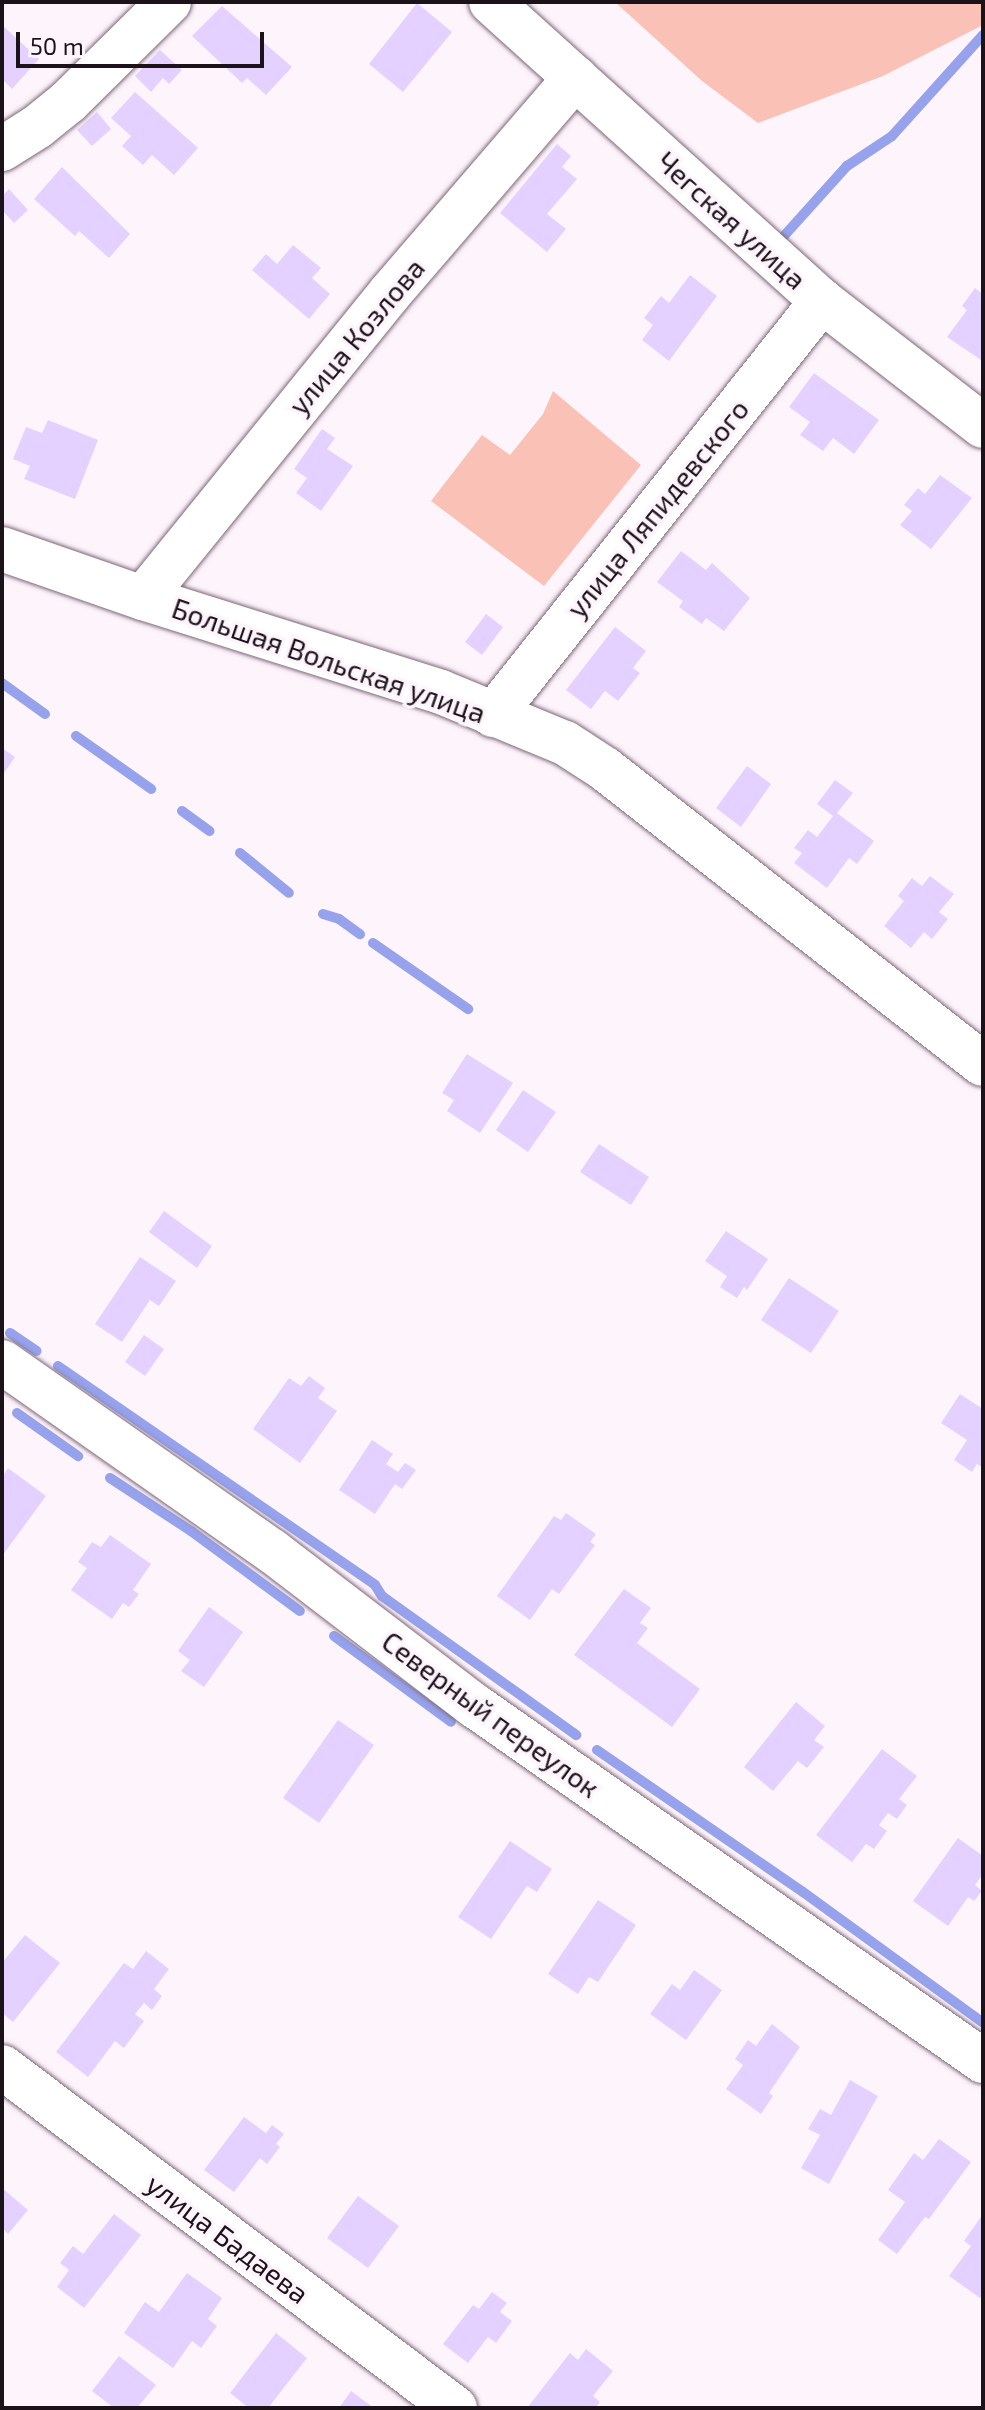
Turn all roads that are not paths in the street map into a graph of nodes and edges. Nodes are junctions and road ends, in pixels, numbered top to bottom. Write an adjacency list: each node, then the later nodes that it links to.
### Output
1 (169, 2): 4 (street)
2 (491, 2): 3 (street, Чегская улица)
3 (575, 78): 5 (street, Чегская улица); 8 (street, улица Козлова)
4 (2, 149)
5 (822, 301): 6 (street, Чегская улица); 9 (street, улица Ляпидевского)
6 (983, 426)
7 (2, 549): 8 (street, Большая Вольская улица)
8 (143, 598): 9 (street, Большая Вольская улица)
9 (493, 715): 10 (street, Большая Вольская улица)
10 (983, 1064)
11 (2, 1362): 12 (street, Северный переулок)
12 (983, 2061)
13 (2, 2067): 14 (street, улица Бадаева)
14 (455, 2408)

